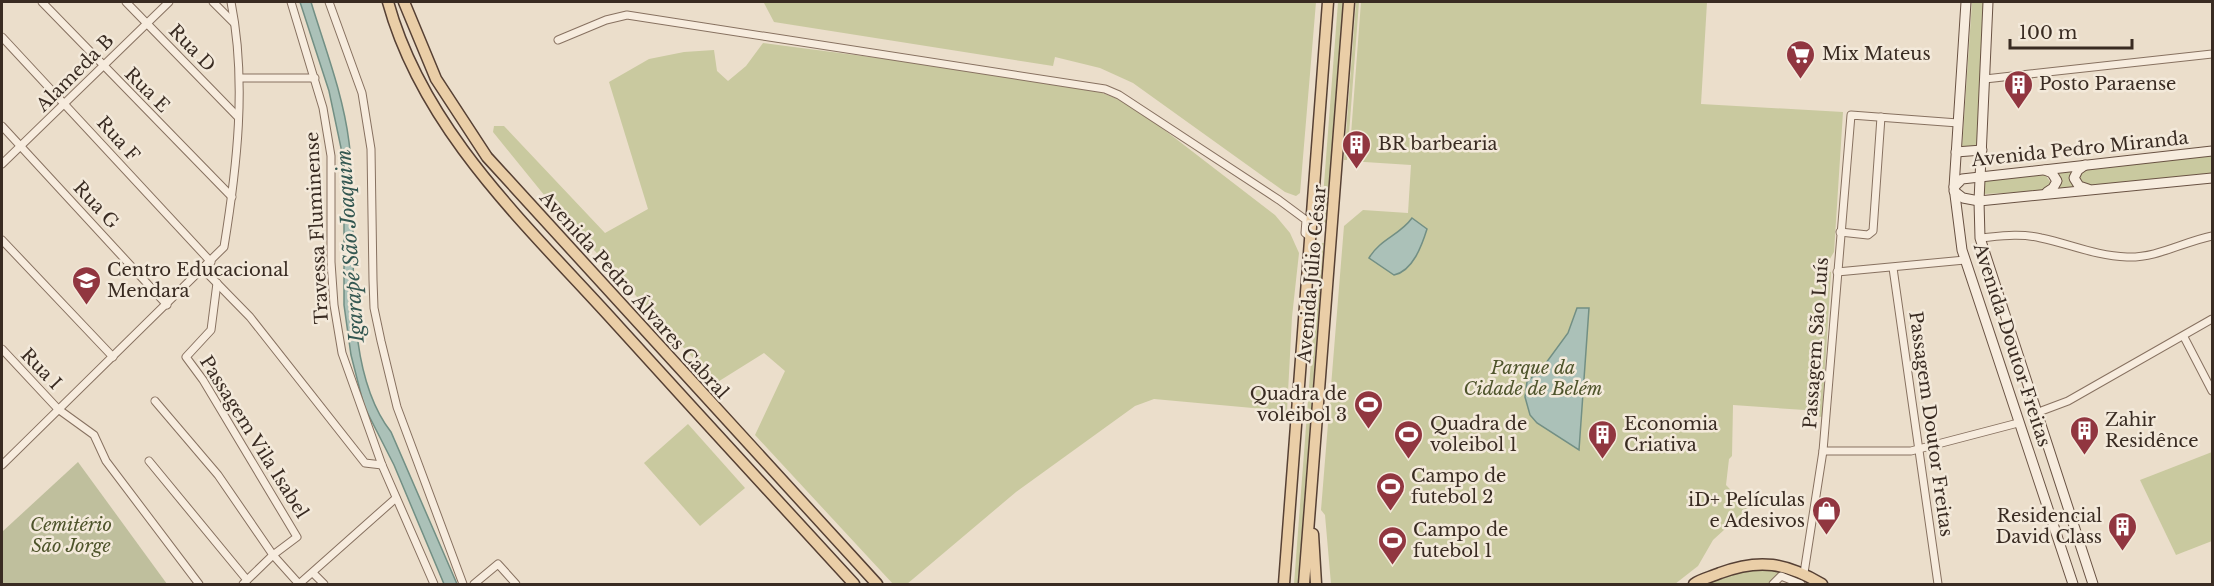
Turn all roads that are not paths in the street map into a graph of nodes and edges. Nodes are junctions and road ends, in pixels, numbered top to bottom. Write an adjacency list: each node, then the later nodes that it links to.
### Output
1 (42, 2): 19 (street, Rua E)
2 (126, 2): 14 (street, Rua D)
3 (169, 2): 14 (street, Alameda B)
4 (213, 2): 15 (street)
5 (231, 2): 15 (street)
6 (291, 2): 21 (street, Travessa Fluminense)
7 (329, 2): 80 (street)
8 (388, 2): 83 (main road, Avenida Pedro Álvares Cabral)
9 (404, 2): 84 (main road, Avenida Pedro Álvares Cabral)
10 (1328, 2): 44 (main road, Avenida Júlio César)
11 (1349, 2): 70 (main road, Avenida Júlio César)
12 (1966, 2): 26 (main road, Avenida Doutor Freitas)
13 (1988, 2): 22 (main road, Avenida Doutor Freitas)
14 (147, 23): 19 (street, Alameda B); 24 (street, Rua D)
15 (236, 25): 20 (street)
16 (2, 37): 23 (street, Rua F)
17 (558, 40): 44 (street)
18 (2212, 54): 22 (street)
19 (102, 66): 23 (street, Alameda B); 40 (street, Rua E)
20 (240, 78): 21 (street); 24 (street)
21 (315, 78): 69 (street, Travessa Fluminense)
22 (1985, 79): 29 (main road, Avenida Doutor Freitas)
23 (66, 103): 28 (street, Alameda B); 48 (street, Rua F)
24 (237, 116): 40 (street)
25 (1881, 117): 26 (street); 42 (street, Passagem São Luís); 42 (street)
26 (1958, 123): 31 (main road, Avenida Doutor Freitas)
27 (2, 126): 28 (street, Rua G)
28 (21, 147): 32 (street, Alameda B); 53 (street, Rua G)
29 (1982, 150): 31 (main road); 35 (main road, Avenida Doutor Freitas)
30 (2212, 151): 33 (main road, Avenida Pedro Miranda)
31 (1956, 152): 37 (main road, Avenida Doutor Freitas)
32 (2, 164)
33 (2087, 164): 34 (main road, Avenida Pedro Miranda); 38 (main road)
34 (2043, 169): 35 (main road, Avenida Pedro Miranda); 39 (main road)
35 (1981, 177): 37 (main road, Avenida Pedro Miranda); 41 (main road, Avenida Doutor Freitas)
36 (2212, 178): 38 (main road, Avenida Pedro Miranda)
37 (1954, 189): 41 (main road, Avenida Pedro Miranda); 47 (main road, Avenida Doutor Freitas)
38 (2091, 190): 39 (main road, Avenida Pedro Miranda)
39 (2045, 193): 41 (main road, Avenida Pedro Miranda)
40 (232, 197): 48 (street)
41 (1978, 201): 45 (main road, Avenida Doutor Freitas)
42 (1840, 232): 51 (street, Passagem São Luís)
43 (2212, 236): 45 (street)
44 (1310, 237): 85 (main road, Avenida Júlio César)
45 (1980, 238): 61 (main road, Avenida Doutor Freitas)
46 (2, 240): 57 (street)
47 (1965, 260): 49 (street); 62 (main road, Avenida Doutor Freitas)
48 (211, 262): 50 (street)
49 (1893, 268): 51 (street); 63 (street, Passagem Doutor Freitas)
50 (204, 270): 52 (street); 53 (street)
51 (1837, 272): 64 (street, Passagem São Luís)
52 (217, 283): 69 (street); 72 (street, Passagem Vila Isabel)
53 (167, 305): 57 (street)
54 (2212, 319): 55 (street)
55 (2184, 337): 58 (street); 61 (street)
56 (2, 349): 60 (street, Rua I)
57 (113, 357): 60 (street)
58 (2212, 391)
59 (155, 401): 72 (street)
60 (58, 409): 66 (street); 77 (street, Rua I)
61 (2036, 413): 93 (main road, Avenida Doutor Freitas)
62 (2018, 423): 63 (street); 92 (main road, Avenida Doutor Freitas)
63 (1920, 449): 64 (street); 91 (street, Passagem Doutor Freitas)
64 (1823, 451): 74 (street, Passagem São Luís)
65 (2, 452): 66 (street)
66 (8, 459): 68 (street)
67 (149, 461): 75 (street)
68 (2, 465)
69 (382, 465): 71 (street, Travessa Fluminense)
70 (1311, 493): 86 (main road, Avenida Júlio César); 87 (main road)
71 (396, 498): 73 (street); 79 (street, Travessa Fluminense)
72 (273, 555): 75 (street); 76 (street)
73 (313, 573): 76 (street); 78 (street)
74 (1802, 579): 88 (main road); 89 (street); 90 (main road)
75 (245, 582)
76 (299, 584)
77 (199, 585)
78 (324, 585)
79 (434, 585)
80 (463, 585)
81 (474, 585): 82 (street)
82 (516, 585)
83 (854, 585)
84 (877, 585)
85 (1284, 585)
86 (1304, 585)
87 (1316, 585)
88 (1694, 585)
89 (1773, 585)
90 (1822, 585)
91 (1938, 585)
92 (2073, 585)
93 (2093, 585)

